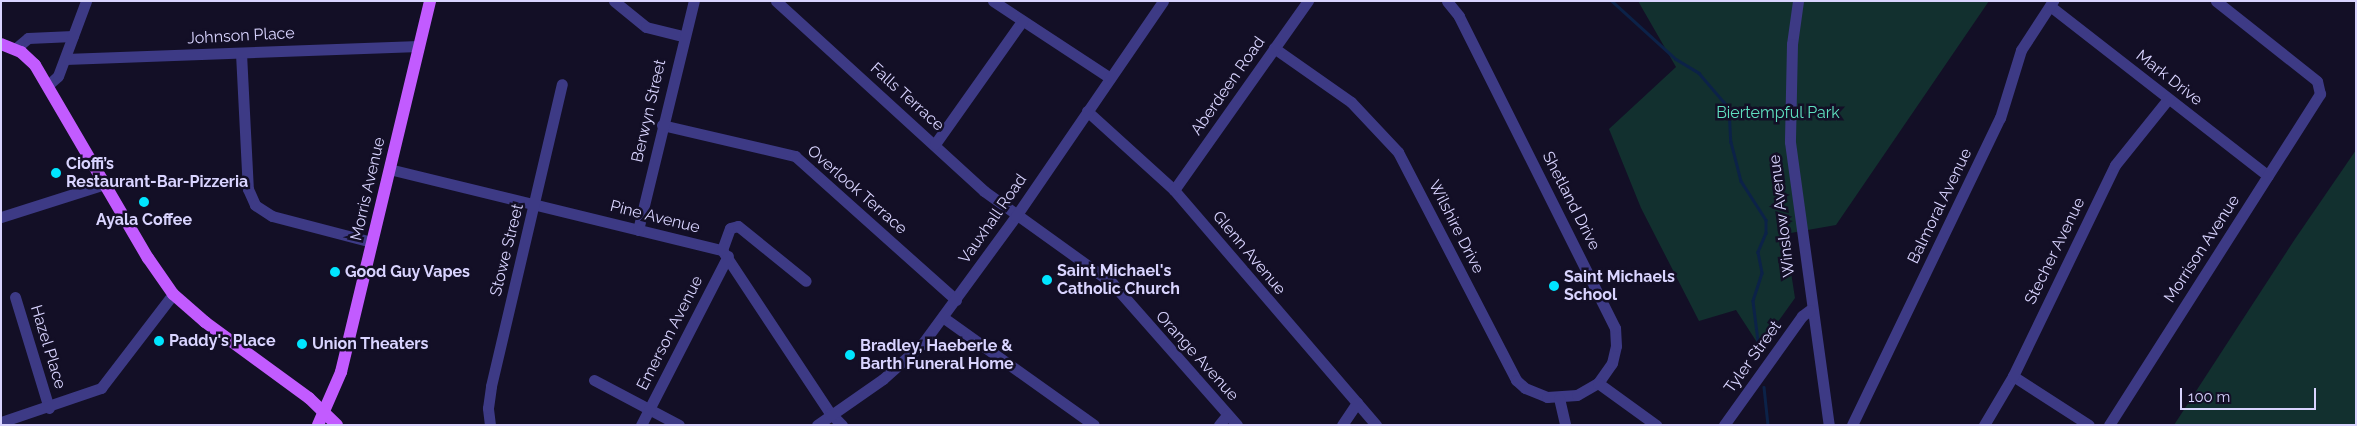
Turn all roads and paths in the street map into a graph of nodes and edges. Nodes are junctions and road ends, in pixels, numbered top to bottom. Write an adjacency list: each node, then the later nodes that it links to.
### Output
1 (86, 1): 14 (street)
2 (430, 1): 17 (main road, Morris Avenue)
3 (614, 1): 15 (street)
4 (694, 1): 15 (street, Berwyn Street)
5 (776, 1): 28 (street, Falls Terrace)
6 (992, 1): 13 (street)
7 (1163, 1): 22 (street, Vauxhall Road)
8 (1308, 1): 18 (street, Aberdeen Road)
9 (1448, 1): 47 (street, Shetland Drive)
10 (1798, 1): 43 (street, Winslow Avenue)
11 (2216, 1): 30 (street, Morrison Avenue)
12 (2052, 4): 25 (street, Mark Drive); 72 (street, Balmoral Avenue)
13 (1022, 21): 22 (street); 28 (street)
14 (73, 36): 19 (street); 21 (street)
15 (683, 36): 27 (street, Berwyn Street)
16 (1, 44): 19 (main road)
17 (419, 46): 20 (street, Johnson Place); 29 (main road, Morris Avenue)
18 (1274, 48): 32 (street, Aberdeen Road); 48 (street, Wilshire Drive)
19 (15, 49): 24 (main road)
20 (241, 52): 21 (street, Johnson Place); 37 (street)
21 (65, 59): 24 (street)
22 (1110, 78): 26 (street, Vauxhall Road)
23 (562, 84): 33 (street, Stowe Street)
24 (48, 85): 31 (main road)
25 (2168, 99): 30 (street, Mark Drive); 45 (street, Stecher Avenue)
26 (1087, 111): 32 (street, Glenn Avenue); 34 (street, Vauxhall Road)
27 (662, 125): 36 (street, Berwyn Street); 42 (street, Overlook Terrace)
28 (935, 144): 34 (street, Falls Terrace)
29 (389, 168): 33 (street, Pine Avenue); 37 (main road, Morris Avenue)
30 (2268, 176): 75 (street, Morrison Avenue)
31 (105, 184): 35 (street); 40 (main road)
32 (1174, 190): 49 (street, Glenn Avenue)
33 (536, 204): 36 (street, Pine Avenue); 58 (street, Stowe Street)
34 (1016, 216): 42 (street, Vauxhall Road); 53 (street, Orange Avenue)
35 (1, 217)
36 (638, 230): 38 (street, Pine Avenue)
37 (372, 242): 54 (main road, Morris Avenue)
38 (725, 253): 39 (street, Emerson Avenue); 51 (street, Emerson Avenue); 52 (street)
39 (806, 281)
40 (173, 294): 50 (street); 54 (main road)
41 (15, 297): 50 (street, Hazel Place)
42 (956, 300): 44 (street, Vauxhall Road)
43 (1810, 310): 70 (street, Tyler Street); 71 (street, Winslow Avenue)
44 (944, 318): 52 (street, Vauxhall Road); 63 (street)
45 (2013, 376): 73 (street, Stecher Avenue); 74 (street)
46 (594, 380): 51 (street)
47 (1598, 383): 48 (street, Wilshire Drive); 69 (street)
48 (1559, 398): 68 (street)
49 (1357, 403): 66 (street); 67 (street, Glenn Avenue)
50 (49, 408): 55 (street)
51 (649, 409): 59 (street, Emerson Avenue); 60 (street)
52 (830, 413): 61 (street, Vauxhall Road); 62 (street)
53 (1228, 415): 64 (street); 65 (street, Orange Avenue)
54 (325, 419): 56 (main road, Morris Avenue); 57 (main road)
55 (1, 422)
56 (318, 425)
57 (337, 425)
58 (490, 425)
59 (641, 425)
60 (679, 425)
61 (817, 425)
62 (842, 425)
63 (1094, 425)
64 (1219, 425)
65 (1237, 425)
66 (1342, 425)
67 (1376, 425)
68 (1565, 425)
69 (1656, 425)
70 (1724, 425)
71 (1829, 425)
72 (1852, 425)
73 (1984, 425)
74 (2089, 425)
75 (2109, 425)

